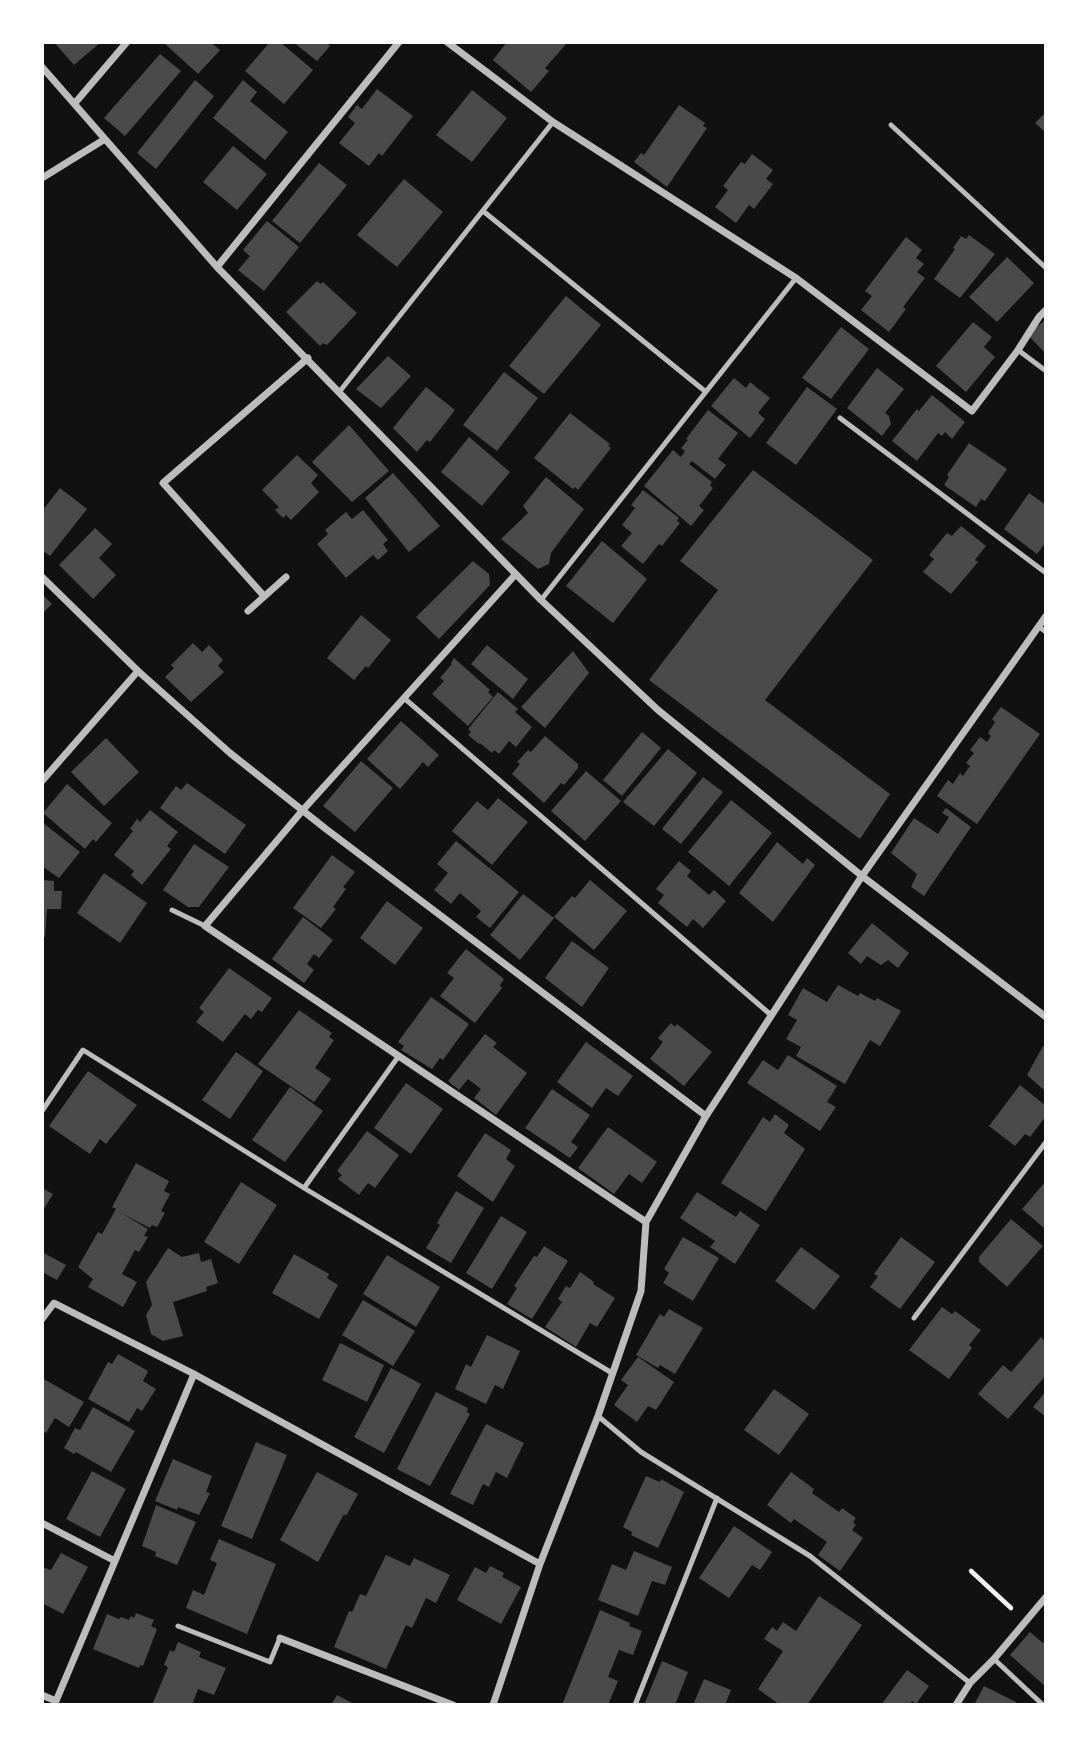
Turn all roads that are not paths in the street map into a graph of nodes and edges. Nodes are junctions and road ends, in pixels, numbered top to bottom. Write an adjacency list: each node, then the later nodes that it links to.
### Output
1 (127, 42): 5 (street)
2 (399, 42): 11 (street)
3 (447, 42): 6 (street)
4 (42, 67): 5 (street)
5 (75, 103): 8 (street)
6 (553, 122): 10 (lane); 13 (street)
7 (891, 125): 12 (lane)
8 (105, 139): 9 (street); 11 (street)
9 (42, 178)
10 (482, 211): 18 (lane); 19 (lane)
11 (217, 267): 16 (street)
12 (1046, 268)
13 (796, 278): 15 (street); 19 (lane)
14 (1046, 310): 15 (street)
15 (1018, 349): 17 (lane)
16 (308, 358): 18 (street); 25 (street)
17 (1046, 371)
18 (340, 391): 22 (street)
19 (706, 392): 26 (lane)
20 (840, 418): 21 (lane)
21 (1046, 573)
22 (515, 575): 26 (street); 31 (street)
23 (42, 577): 30 (street)
24 (286, 577): 25 (street)
25 (264, 596): 27 (street)
26 (541, 600): 34 (street)
27 (247, 611)
28 (1046, 616): 29 (street)
29 (1042, 629): 34 (street)
30 (138, 671): 32 (street); 33 (street)
31 (404, 698): 33 (street); 37 (lane)
32 (42, 781)
33 (302, 811): 36 (street); 41 (street)
34 (862, 876): 37 (street); 38 (street)
35 (172, 909): 36 (lane)
36 (205, 926): 39 (street)
37 (771, 1015): 41 (street)
38 (1046, 1017)
39 (398, 1057): 43 (lane); 44 (street)
40 (42, 1111): 43 (lane)
41 (706, 1116): 44 (street)
42 (1046, 1142): 45 (lane)
43 (304, 1188): 47 (lane)
44 (646, 1222): 47 (street)
45 (914, 1318)
46 (42, 1319): 48 (street)
47 (612, 1373): 49 (street)
48 (194, 1374): 52 (street); 53 (street)
49 (598, 1416): 50 (lane); 53 (street)
50 (717, 1498): 58 (lane); 62 (lane)
51 (42, 1523): 52 (street)
52 (115, 1561): 59 (street)
53 (540, 1564): 61 (street)
54 (1046, 1597): 57 (street)
55 (178, 1626): 56 (lane)
56 (280, 1638): 60 (street)
57 (994, 1659): 58 (street); 64 (lane)
58 (970, 1683): 63 (street)
59 (42, 1695)
60 (453, 1705)
61 (493, 1705)
62 (635, 1705)
63 (956, 1705)
64 (1043, 1705)

